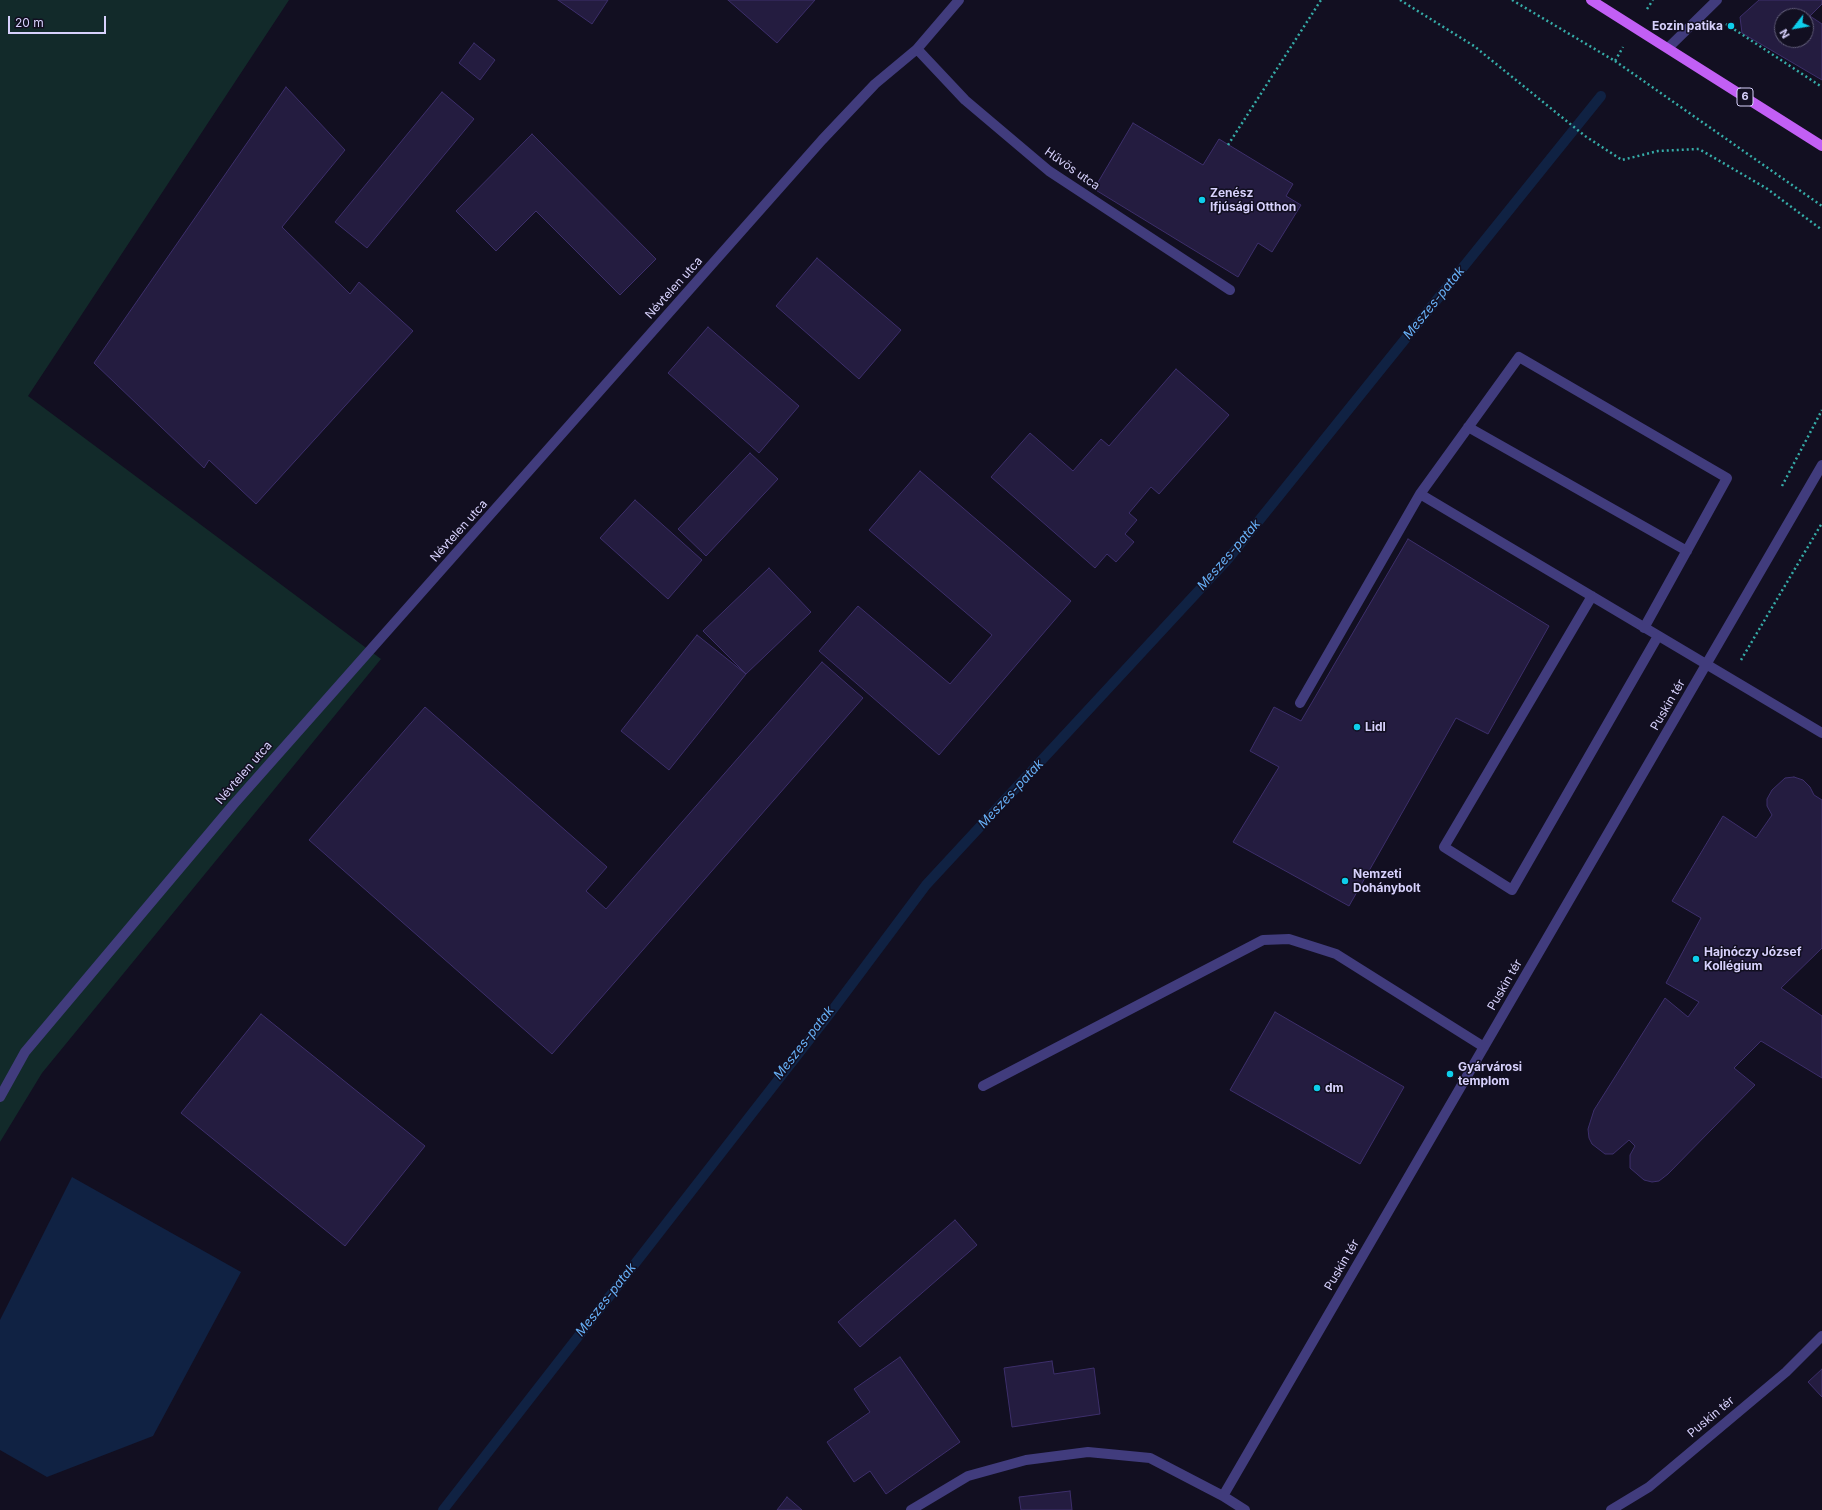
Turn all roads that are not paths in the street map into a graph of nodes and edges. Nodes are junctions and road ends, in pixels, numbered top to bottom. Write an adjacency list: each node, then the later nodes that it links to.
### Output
1 (959, 0): 5 (street, Névtelen utca)
2 (1591, 0): 4 (main road, 6)
3 (1717, 0): 4 (street)
4 (1668, 48): 6 (main road, 6)
5 (916, 49): 7 (street, Hűvös utca); 20 (street, Névtelen utca)
6 (1822, 146)
7 (1230, 290)
8 (1468, 427): 10 (street); 11 (street); 11 (street)
9 (1822, 465): 15 (street, Puskin tér)
10 (1420, 494): 12 (street); 16 (street)
11 (1687, 551): 13 (street)
12 (1592, 596): 13 (street); 14 (street)
13 (1644, 628): 14 (street)
14 (1658, 636): 15 (street)
15 (1706, 665): 17 (street); 18 (street, Puskin tér)
16 (1300, 703)
17 (1822, 733)
18 (1484, 1046): 19 (street); 22 (street, Puskin tér)
19 (984, 1086)
20 (0, 1097)
21 (1822, 1336): 25 (street, Puskin tér)
22 (1223, 1496): 23 (street); 24 (street)
23 (911, 1510)
24 (1245, 1510)
25 (1611, 1510)

